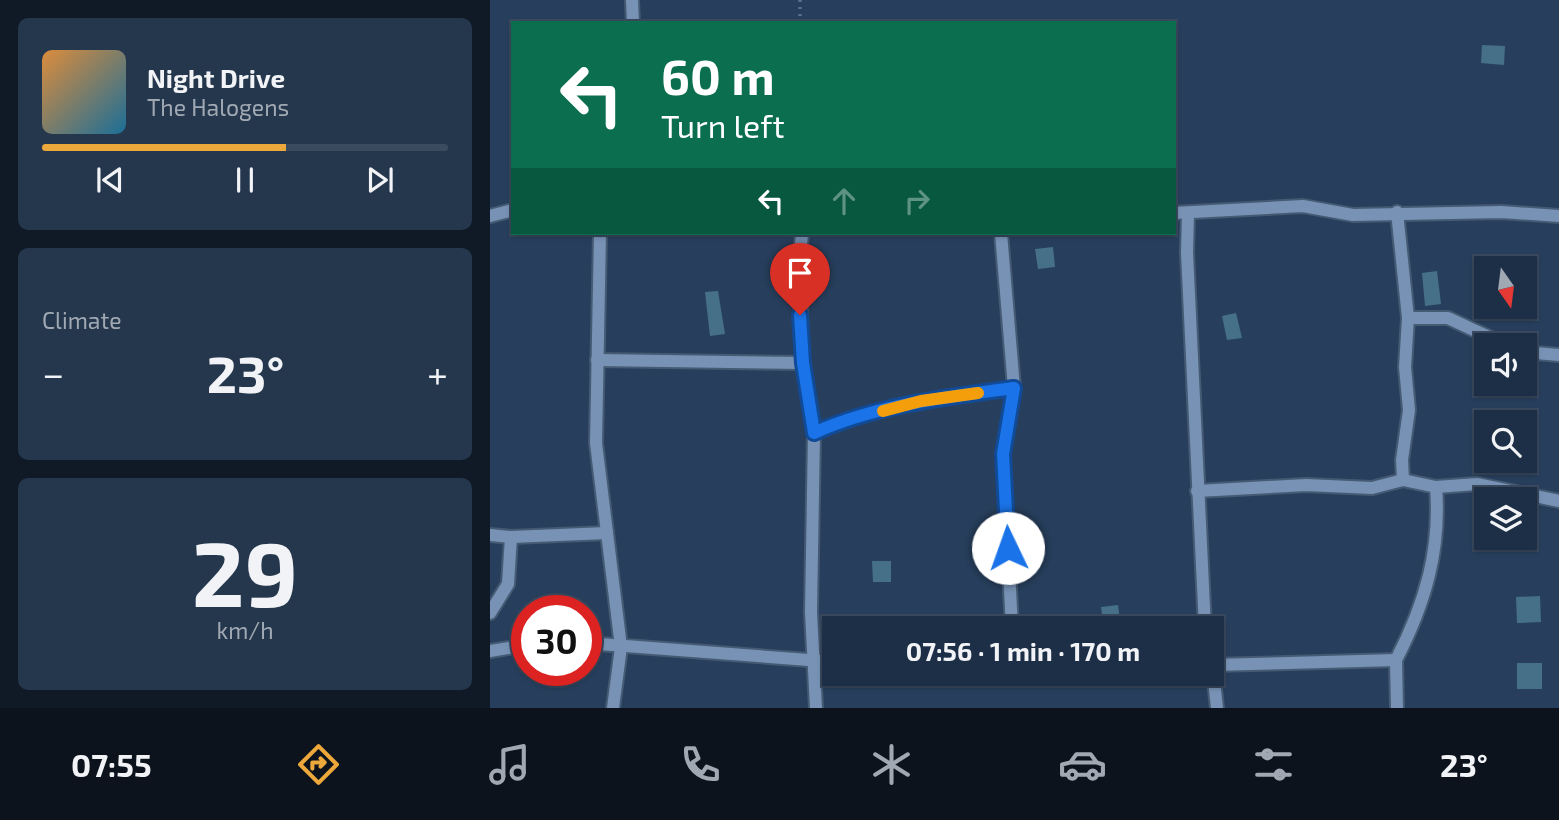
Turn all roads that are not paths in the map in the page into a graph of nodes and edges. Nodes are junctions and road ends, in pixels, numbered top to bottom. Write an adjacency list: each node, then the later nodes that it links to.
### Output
1 (632, 0): 2 (street)
2 (633, 21)
3 (511, 211): 7 (street)
4 (1397, 212): 5 (street); 8 (street); 12 (street)
5 (1188, 213): 6 (street); 22 (street)
6 (1176, 214)
7 (490, 216)
8 (1559, 216)
9 (600, 235): 16 (street)
10 (802, 235): 17 (street)
11 (1001, 235): 18 (street)
12 (1408, 318): 13 (street); 20 (street)
13 (1480, 333)
14 (1537, 353): 15 (street)
15 (1559, 355)
16 (597, 360): 17 (street); 24 (street)
17 (803, 363): 19 (street)
18 (1014, 388): 19 (street); 28 (street)
19 (814, 433): 35 (street)
20 (1403, 480): 21 (street); 22 (street)
21 (1436, 487): 23 (street); 34 (street)
22 (1198, 491): 29 (street)
23 (1559, 501)
24 (607, 533): 26 (street); 32 (street)
25 (490, 535): 26 (street)
26 (511, 537): 27 (street)
27 (490, 613)
28 (1011, 616)
29 (1204, 616)
30 (602, 645): 32 (street)
31 (511, 647): 33 (street)
32 (621, 647): 35 (street); 39 (street)
33 (490, 650)
34 (1396, 660): 37 (street); 42 (street)
35 (814, 662): 36 (street); 40 (street)
36 (822, 662)
37 (1224, 665)
38 (1215, 686): 41 (street)
39 (613, 708)
40 (816, 708)
41 (1217, 708)
42 (1397, 708)

